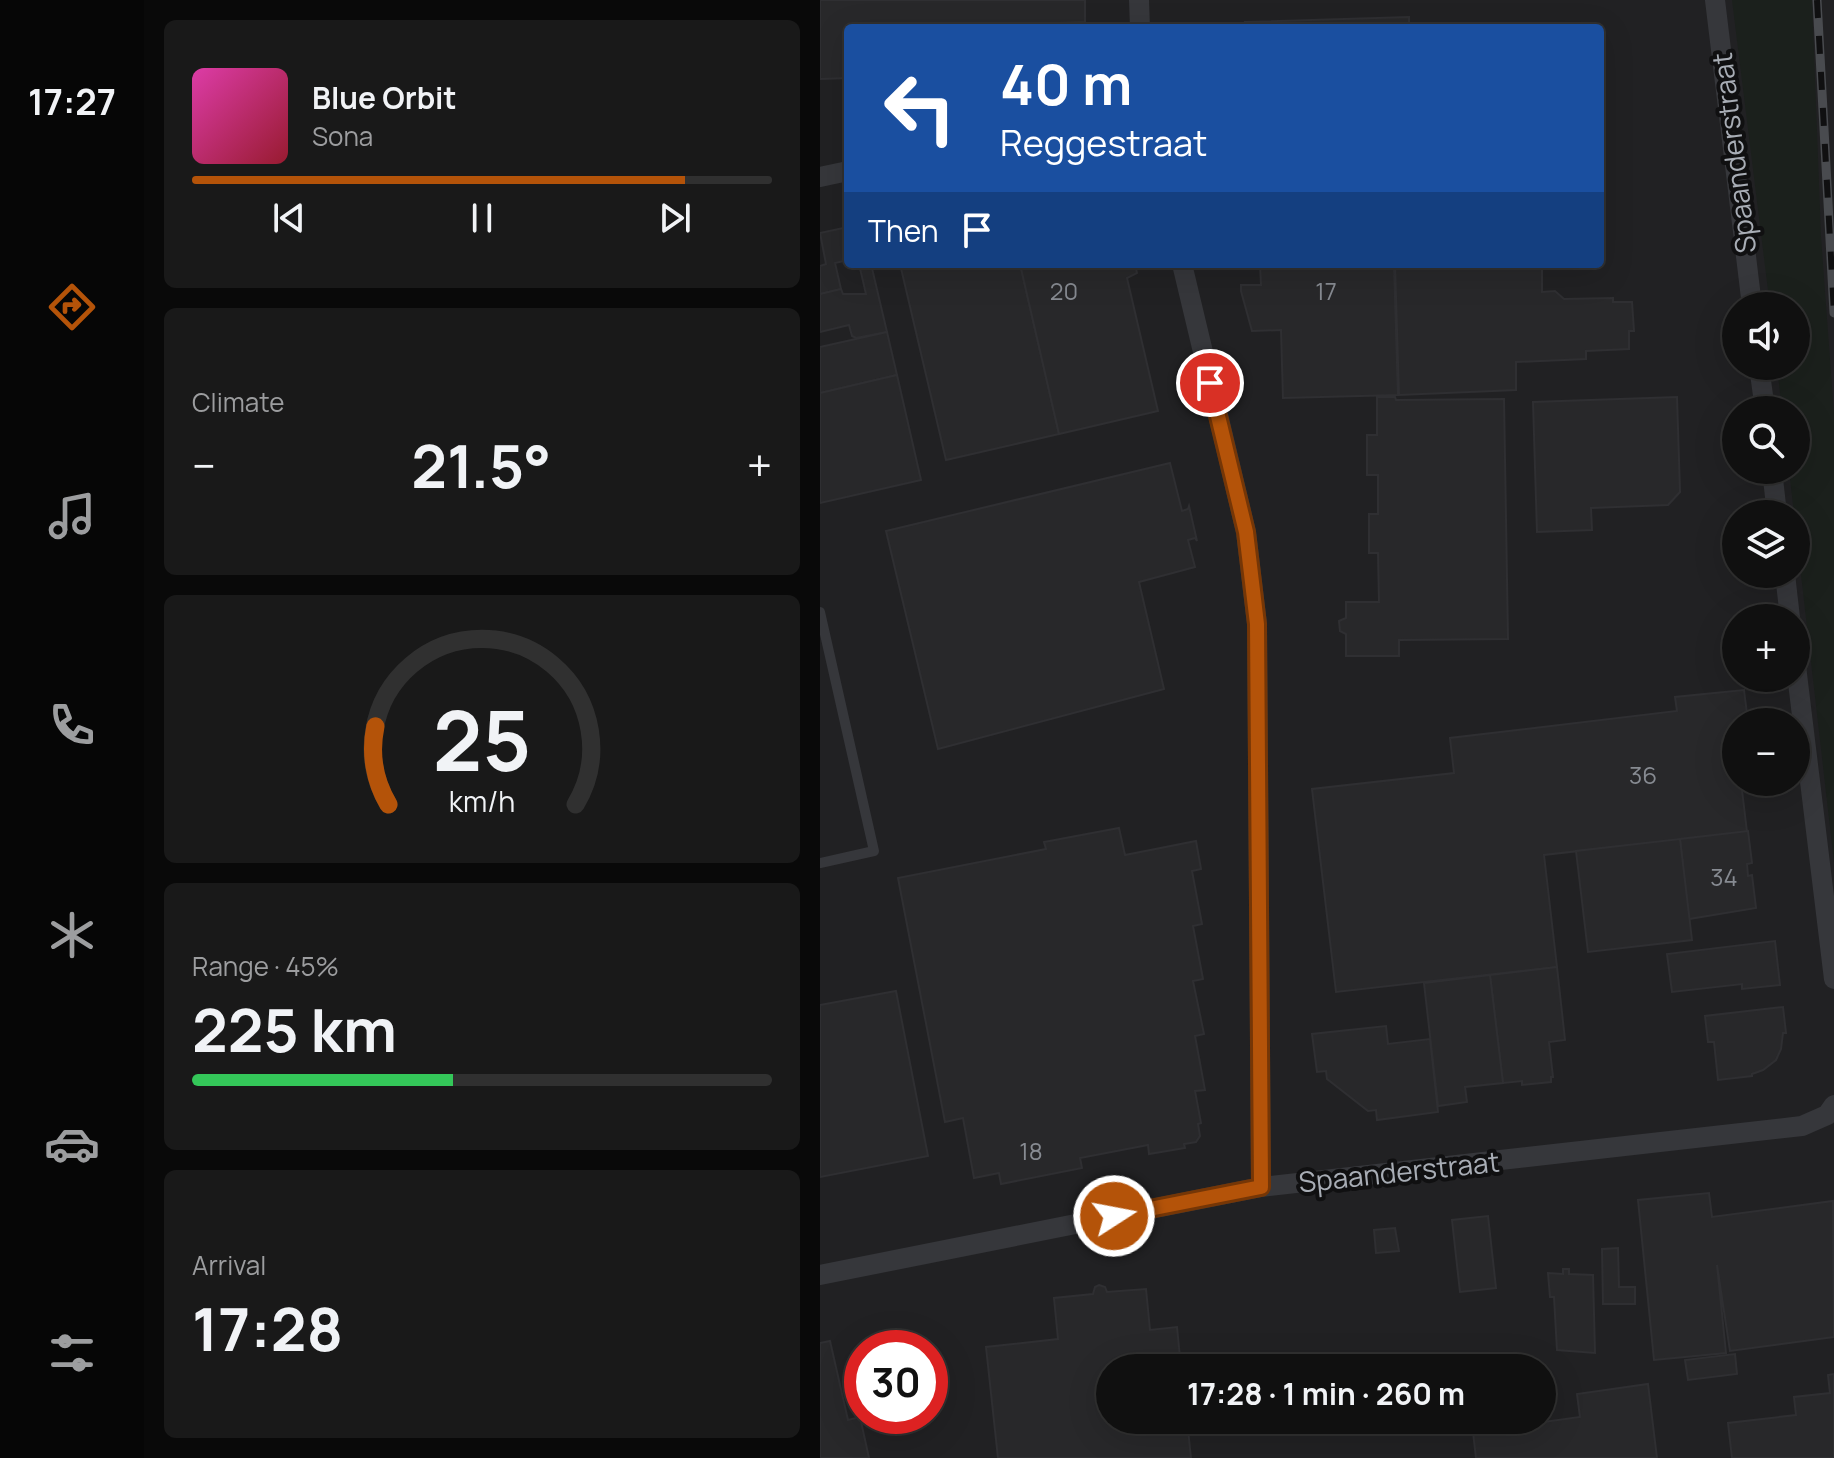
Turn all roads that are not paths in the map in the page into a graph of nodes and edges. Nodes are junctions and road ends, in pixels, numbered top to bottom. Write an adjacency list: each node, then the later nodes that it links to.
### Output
1 (1139, 0): 3 (street)
2 (1715, 0): 7 (street, Spaanderstraat)
3 (1140, 24)
4 (844, 172): 5 (street)
5 (820, 177)
6 (1183, 268): 13 (street)
7 (1750, 292)
8 (820, 612): 10 (lane)
9 (1799, 692): 11 (street)
10 (820, 863)
11 (1834, 979)
12 (1834, 1105): 13 (street, Spaanderstraat)
13 (1261, 1187): 14 (street, Spaanderstraat)
14 (820, 1275)

